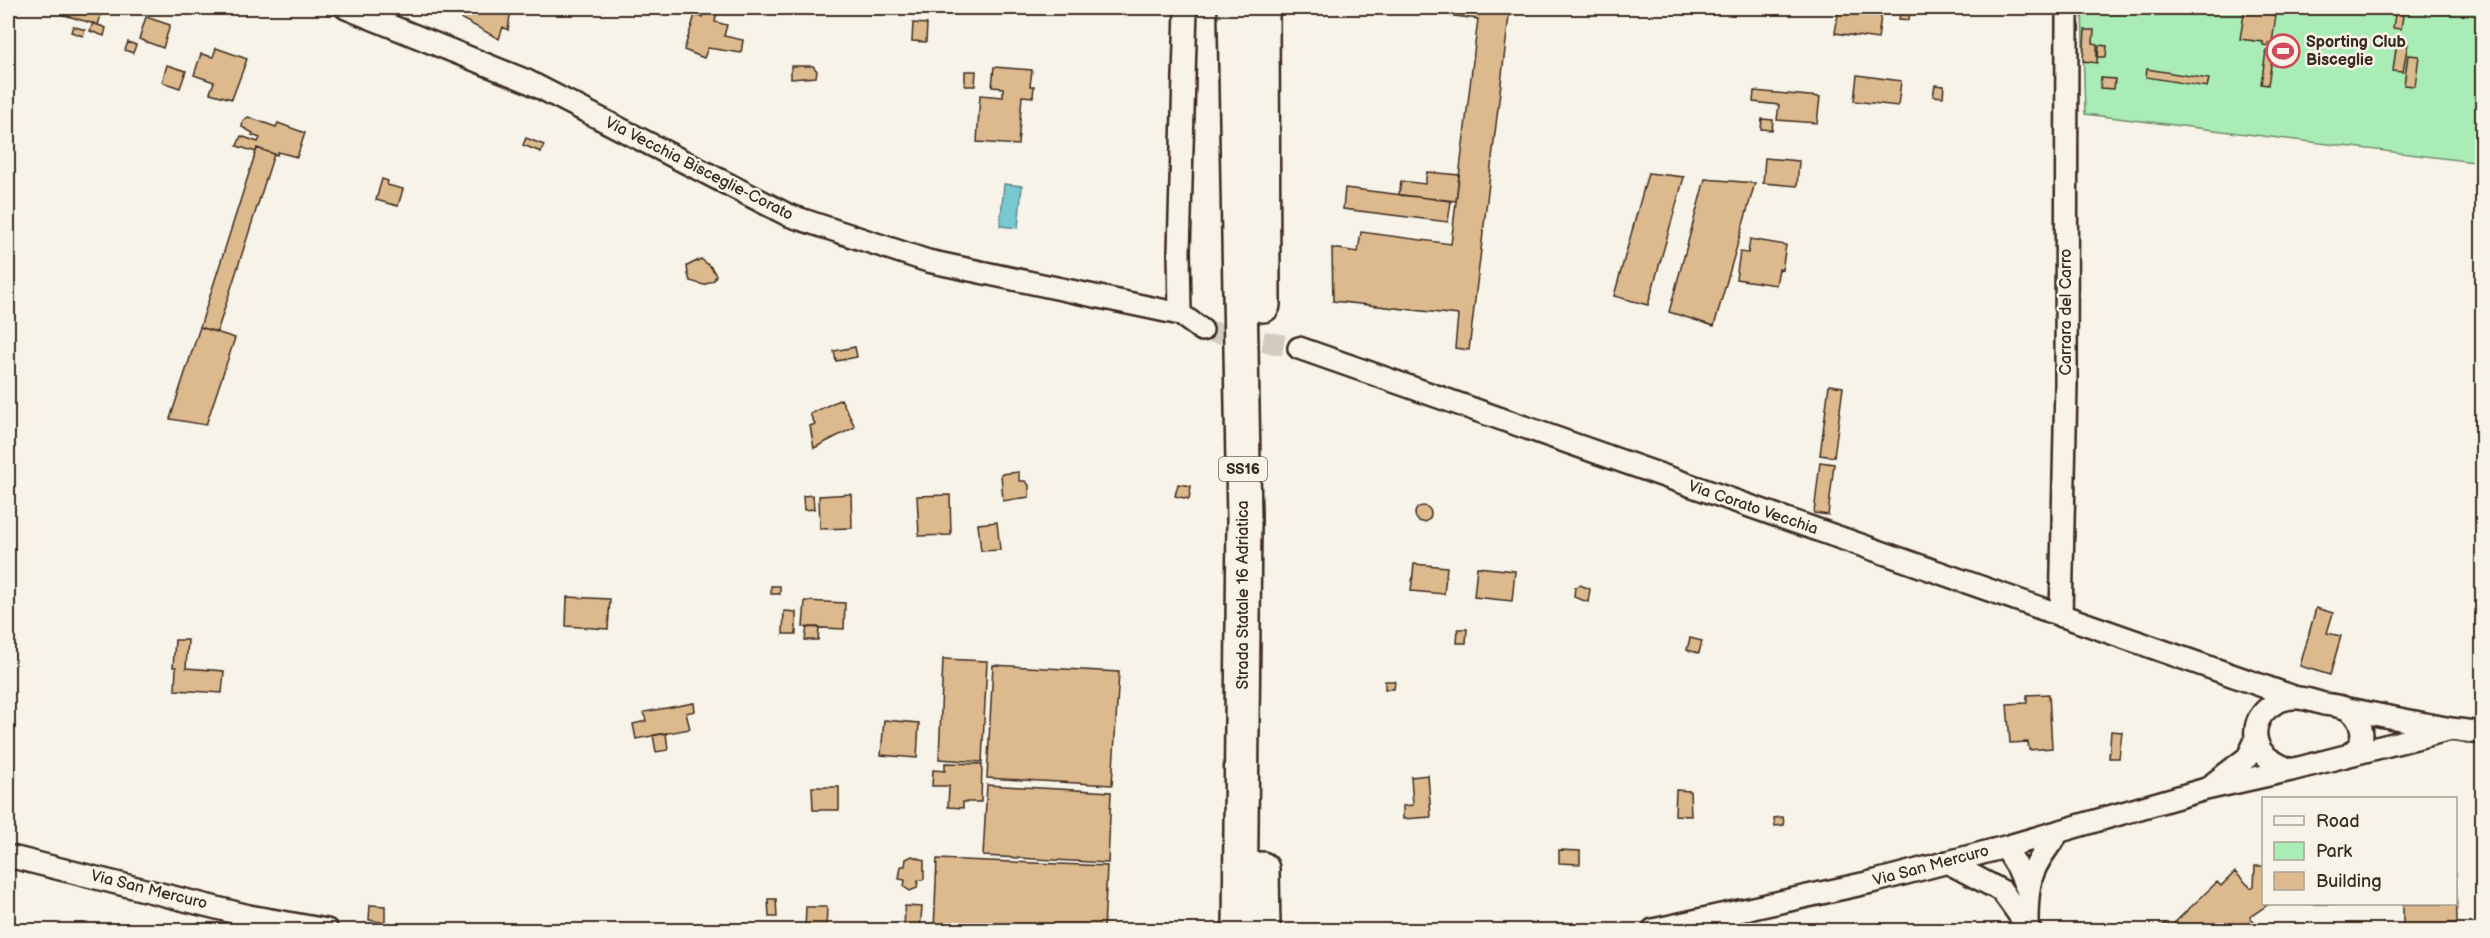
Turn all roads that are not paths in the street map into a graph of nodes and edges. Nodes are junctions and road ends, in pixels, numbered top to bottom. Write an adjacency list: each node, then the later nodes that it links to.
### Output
1 (346, 8): 6 (street, Via Vecchia Bisceglie-Corato)
2 (1186, 8): 6 (street)
3 (1236, 8): 28 (highway, Strada Statale 16 Adriatica / SS16)
4 (1262, 8): 29 (highway, Strada Statale 16 Adriatica / SS16)
5 (2067, 8): 9 (street, Carrara del Carro)
6 (1180, 314): 7 (street, Via Vecchia Bisceglie-Corato)
7 (1202, 330)
8 (1299, 348): 9 (street, Via Corato Vecchia)
9 (2061, 616): 10 (street, Via Corato Vecchia)
10 (2208, 666): 11 (street, Via Corato Vecchia); 13 (street, Via Corato Vecchia)
11 (2297, 698): 12 (street, Via Corato Vecchia); 13 (street)
12 (2348, 709): 14 (street, Via Corato Vecchia); 17 (street)
13 (2259, 717): 16 (street)
14 (2451, 729): 15 (street, Via Corato Vecchia); 17 (street, Via Corato Vecchia)
15 (2482, 733)
16 (2256, 740): 18 (street); 19 (street)
17 (2349, 755): 18 (street, Via Corato Vecchia)
18 (2291, 770): 19 (street, Via Corato Vecchia)
19 (2206, 789): 20 (street, Via San Mercuro)
20 (2059, 832): 21 (street, Via San Mercuro); 24 (street)
21 (2005, 847): 23 (street, Via San Mercuro); 24 (street); 25 (street)
22 (8, 856): 27 (street, Via San Mercuro)
23 (1947, 862): 25 (street); 30 (street, Via San Mercuro)
24 (2027, 889): 26 (street)
25 (2002, 891): 26 (street)
26 (2028, 927)
27 (327, 930)
28 (1240, 930)
29 (1263, 930)
30 (1653, 930)

